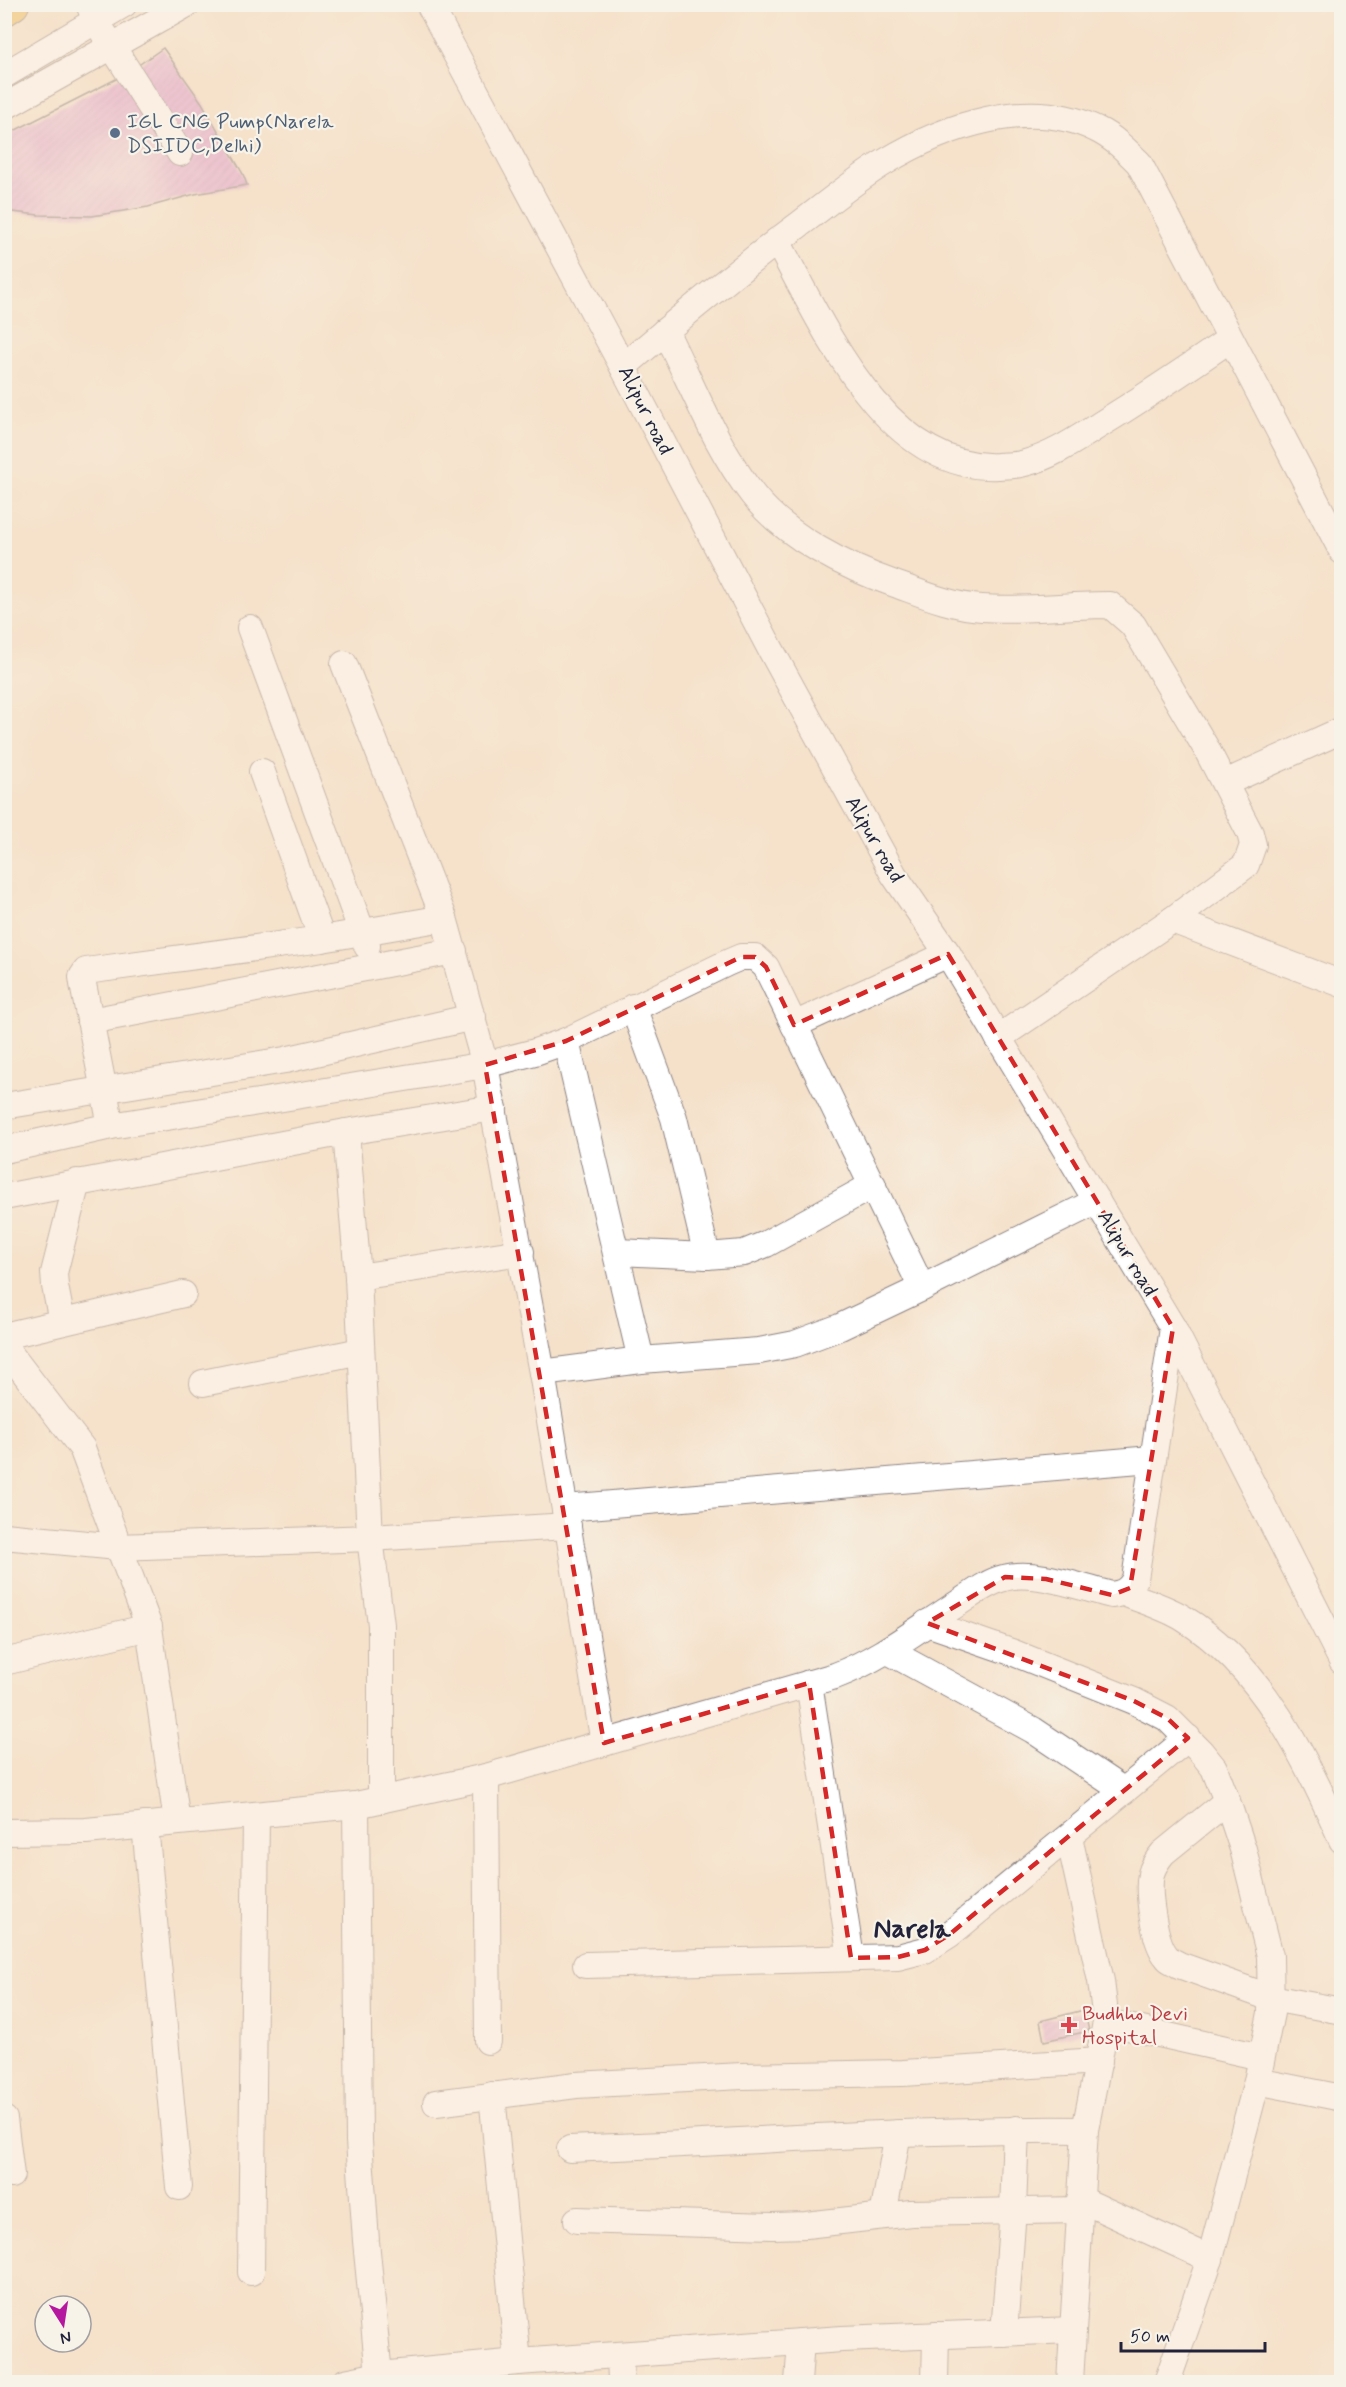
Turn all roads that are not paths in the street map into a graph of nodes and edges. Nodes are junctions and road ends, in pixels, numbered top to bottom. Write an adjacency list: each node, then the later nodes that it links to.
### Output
1 (14, 4): 5 (main road)
2 (124, 4): 6 (street)
3 (187, 4): 7 (street)
4 (429, 4): 14 (street, Alipur road)
5 (4, 10)
6 (93, 13): 7 (street); 8 (street)
7 (114, 46): 9 (street); 10 (street)
8 (4, 75)
9 (4, 107)
10 (180, 153)
11 (777, 241): 12 (street); 13 (street); 13 (street)
12 (665, 331): 14 (street); 20 (street)
13 (1230, 339): 15 (street)
14 (623, 367): 26 (street, Alipur road)
15 (1341, 551)
16 (250, 628): 23 (street)
17 (344, 664): 21 (street)
18 (1341, 730): 20 (street)
19 (262, 772): 24 (street)
20 (1225, 783): 22 (street)
21 (444, 918): 23 (street); 25 (street)
22 (1172, 920): 28 (street); 33 (street)
23 (361, 932): 24 (street); 27 (street)
24 (322, 939): 31 (street)
25 (454, 951): 27 (street); 30 (street)
26 (948, 954): 32 (street); 33 (street, Alipur road)
27 (375, 966): 31 (street)
28 (1341, 984)
29 (633, 1008): 32 (street); 34 (street); 48 (street)
30 (473, 1017): 35 (street); 36 (street)
31 (90, 1021): 36 (street)
32 (794, 1025): 43 (street)
33 (998, 1038): 45 (street, Alipur road)
34 (566, 1041): 35 (street); 47 (street)
35 (485, 1065): 38 (street); 39 (street)
36 (102, 1089): 37 (street); 39 (street)
37 (4, 1106)
38 (494, 1108): 40 (street); 46 (street)
39 (111, 1126): 41 (street)
40 (346, 1132): 42 (street); 49 (street)
41 (4, 1150)
42 (77, 1182): 44 (street); 52 (street)
43 (873, 1185): 48 (street); 50 (street)
44 (4, 1197)
45 (1097, 1201): 50 (street); 53 (street, Alipur road)
46 (521, 1252): 49 (street); 58 (street)
47 (617, 1252): 48 (street); 57 (street)
48 (707, 1256)
49 (358, 1278): 56 (street)
50 (922, 1288): 57 (street)
51 (183, 1294): 52 (street)
52 (62, 1322): 54 (street)
53 (1173, 1328): 60 (street); 69 (street, Alipur road)
54 (4, 1336)
55 (4, 1346): 64 (street)
56 (361, 1350): 59 (street); 63 (street)
57 (641, 1360): 58 (street)
58 (542, 1373): 61 (street)
59 (203, 1383)
60 (1152, 1459): 61 (street); 65 (street)
61 (566, 1517): 63 (street); 73 (street)
62 (4, 1536): 64 (street)
63 (370, 1538): 64 (street); 76 (street)
64 (118, 1546): 67 (street)
65 (1124, 1593): 66 (street); 84 (street)
66 (927, 1623): 68 (street); 72 (street)
67 (149, 1627): 70 (street); 80 (street)
68 (888, 1651): 71 (street); 75 (street)
69 (1341, 1661)
70 (4, 1662)
71 (809, 1683): 73 (street); 85 (street)
72 (1188, 1738): 75 (street); 77 (street)
73 (604, 1743): 74 (street)
74 (486, 1778): 76 (street); 90 (street)
75 (1124, 1791): 83 (street)
76 (381, 1800): 78 (street)
77 (1227, 1801): 87 (street); 87 (street)
78 (356, 1805): 79 (street); 115 (street)
79 (256, 1815): 80 (street); 108 (street)
80 (177, 1822): 81 (street)
81 (145, 1825): 82 (street); 102 (street)
82 (4, 1833)
83 (1069, 1838): 85 (street); 89 (street)
84 (1341, 1840)
85 (851, 1958): 86 (street)
86 (586, 1965)
87 (1271, 1998): 88 (street); 92 (street)
88 (1341, 2011)
89 (1106, 2022): 91 (street); 92 (street)
90 (489, 2041)
91 (1099, 2061): 93 (street); 98 (street)
92 (1259, 2069): 94 (street); 107 (street)
93 (492, 2095): 95 (street); 114 (street)
94 (1341, 2098)
95 (436, 2103)
96 (4, 2119): 101 (street)
97 (1016, 2129): 98 (street); 99 (street); 104 (street)
98 (1085, 2130): 103 (street)
99 (898, 2133): 100 (street); 105 (street)
100 (570, 2149)
101 (11, 2175)
102 (179, 2187)
103 (1080, 2205): 104 (street); 107 (street); 109 (street)
104 (1013, 2210): 105 (street); 110 (street)
105 (883, 2216): 106 (street)
106 (577, 2220)
107 (1210, 2259): 121 (street)
108 (251, 2272)
109 (1073, 2330): 110 (street); 120 (street)
110 (1004, 2333): 111 (street)
111 (936, 2335): 112 (street); 119 (street)
112 (801, 2342): 113 (street); 118 (street)
113 (620, 2355): 114 (street); 117 (street)
114 (518, 2362): 115 (street)
115 (379, 2375): 116 (street)
116 (345, 2382)
117 (621, 2382)
118 (798, 2382)
119 (935, 2382)
120 (1070, 2382)
121 (1167, 2382)

